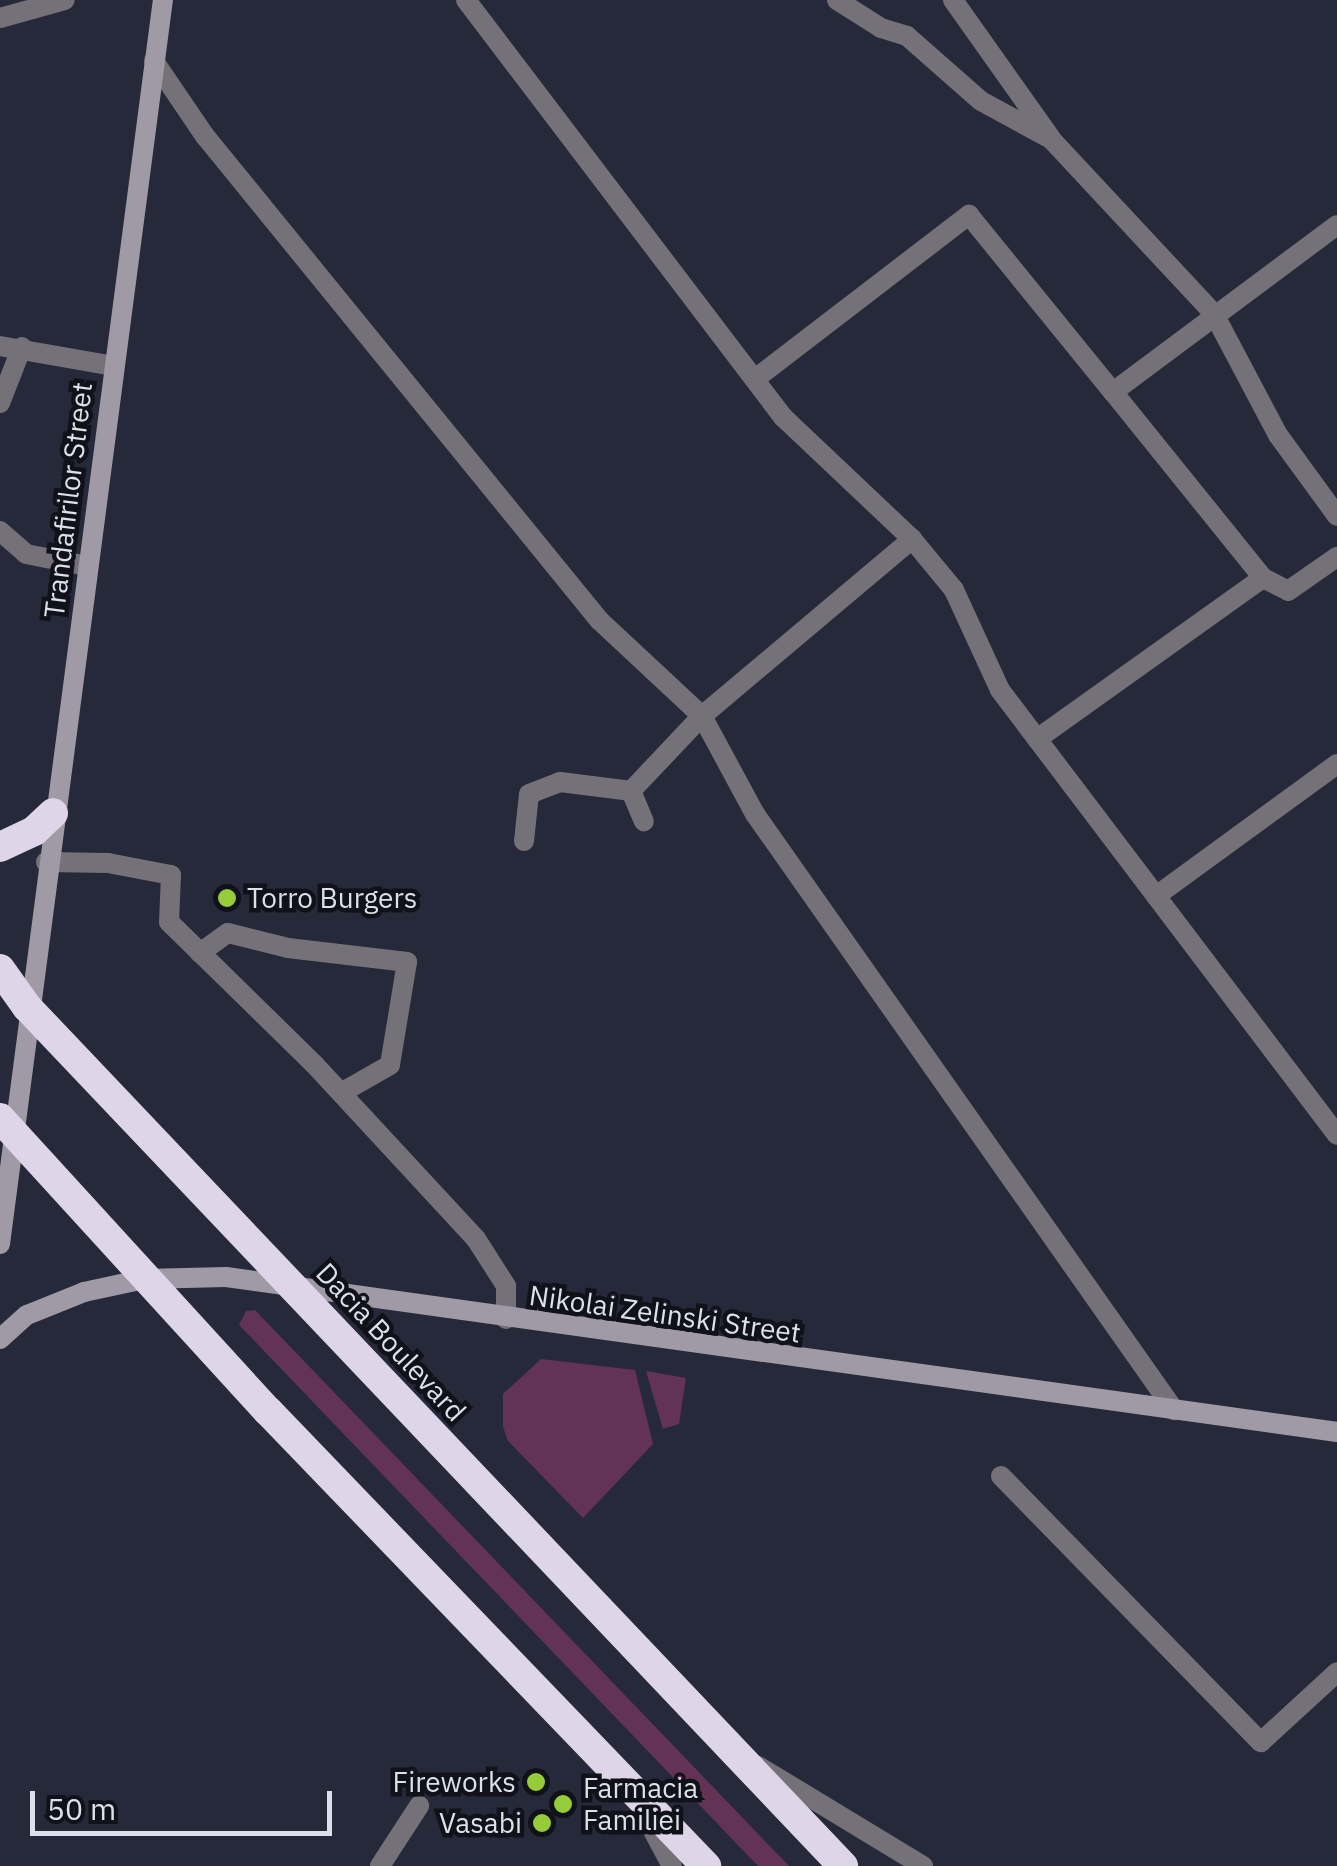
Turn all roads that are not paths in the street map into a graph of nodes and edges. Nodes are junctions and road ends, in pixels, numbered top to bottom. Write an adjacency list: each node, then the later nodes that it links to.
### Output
1 (65, 0): 6 (street)
2 (162, 0): 7 (street, Trandafirilor Street)
3 (466, 0): 14 (street)
4 (837, 0): 8 (street)
5 (953, 0): 8 (street)
6 (0, 18)
7 (154, 61): 13 (street, Trandafirilor Street); 23 (street)
8 (1051, 139): 10 (street)
9 (1337, 225): 10 (street)
10 (1214, 314): 15 (street); 17 (street)
11 (0, 346): 12 (street)
12 (22, 348): 13 (street); 16 (street)
13 (113, 366): 21 (street, Trandafirilor Street)
14 (754, 379): 15 (street); 19 (street)
15 (1113, 392): 22 (street)
16 (0, 403)
17 (1337, 516)
18 (0, 531): 21 (street)
19 (912, 539): 23 (street); 24 (street)
20 (1337, 557): 22 (street)
21 (87, 566): 27 (street, Trandafirilor Street)
22 (1263, 578): 24 (street)
23 (702, 716): 26 (street); 44 (street)
24 (1037, 738): 32 (street)
25 (1337, 764): 32 (street)
26 (631, 791): 28 (street); 29 (street)
27 (53, 813): 30 (highway); 31 (street, Trandafirilor Street)
28 (644, 821)
29 (524, 841)
30 (0, 847)
31 (46, 862): 33 (street); 35 (street, Trandafirilor Street)
32 (1156, 896): 38 (street)
33 (200, 953): 36 (street); 36 (street)
34 (0, 969): 35 (highway, Dacia Boulevard)
35 (26, 1007): 37 (street, Trandafirilor Street); 41 (highway, Dacia Boulevard)
36 (341, 1093): 42 (street)
37 (6, 1126): 39 (street, Trandafirilor Street); 40 (highway)
38 (1337, 1135)
39 (0, 1244)
40 (144, 1279): 41 (street, Nikolai Zelinski Street); 43 (street, Nikolai Zelinski Street); 49 (highway)
41 (290, 1283): 42 (street, Nikolai Zelinski Street); 48 (highway, Dacia Boulevard)
42 (506, 1319): 44 (street, Nikolai Zelinski Street)
43 (0, 1339)
44 (1174, 1410): 45 (street, Nikolai Zelinski Street)
45 (1337, 1432)
46 (1001, 1476): 47 (street)
47 (1337, 1672)
48 (739, 1756): 54 (highway, Dacia Boulevard); 55 (street, Dacia Boulevard)
49 (630, 1788): 52 (street); 53 (highway)
50 (419, 1806): 51 (street)
51 (380, 1866)
52 (672, 1866)
53 (706, 1866)
54 (843, 1866)
55 (923, 1866)

